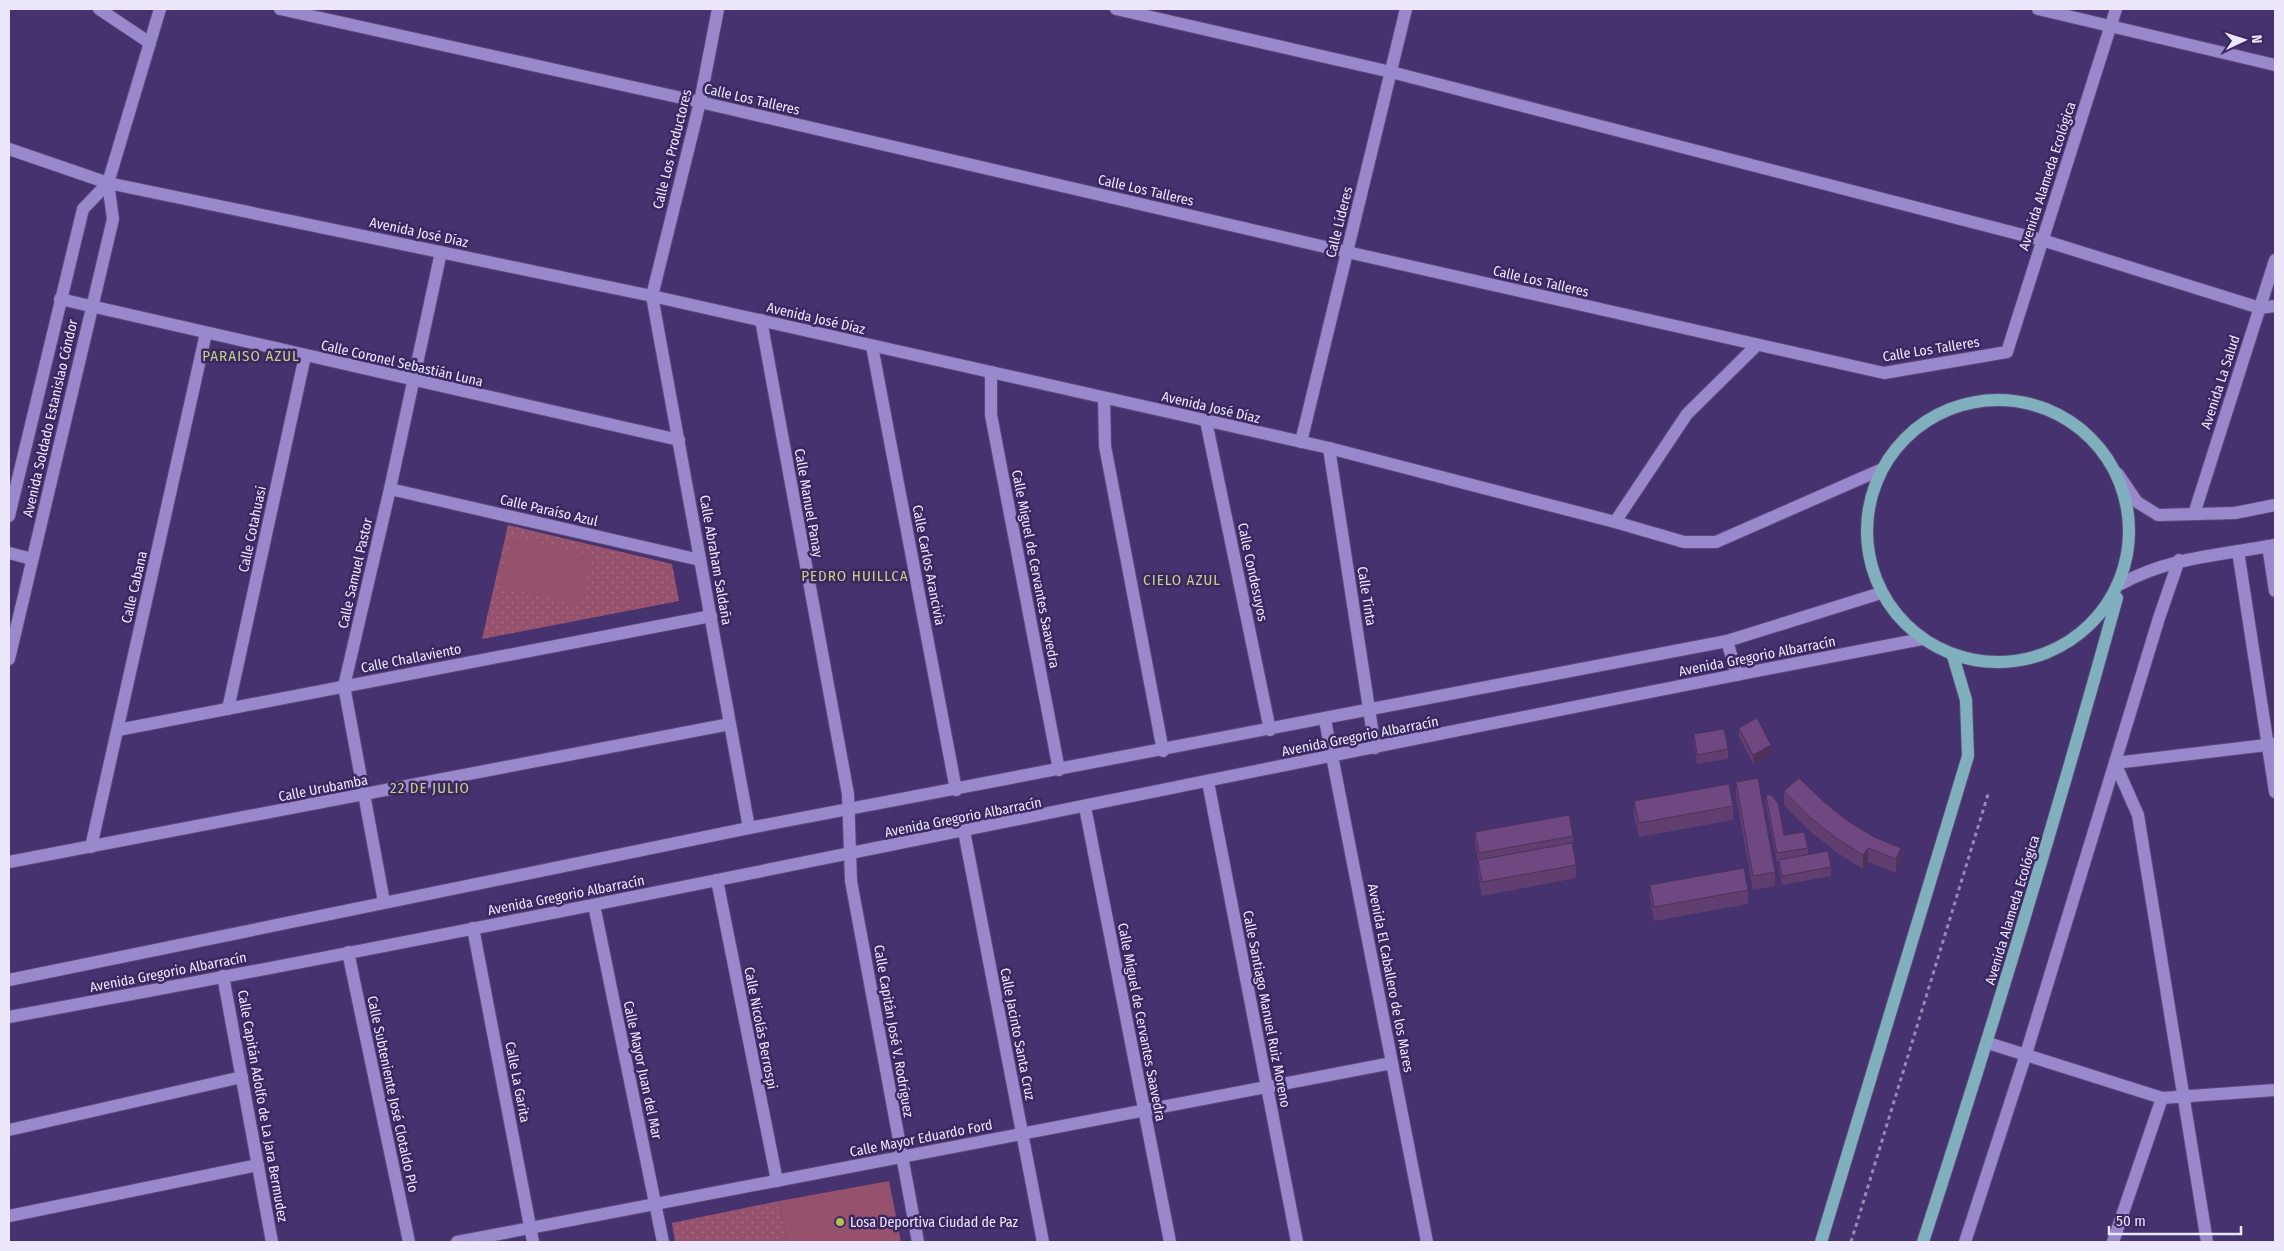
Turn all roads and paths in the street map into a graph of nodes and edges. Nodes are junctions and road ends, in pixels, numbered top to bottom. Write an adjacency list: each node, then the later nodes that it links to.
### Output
1 (99, 9): 10 (street)
2 (160, 9): 10 (street, Avenida Soldado Estanislao Cóndor)
3 (280, 9): 13 (street, Calle Los Talleres)
4 (718, 9): 13 (street, Calle Los Productores)
5 (1116, 9): 12 (street)
6 (1406, 9): 12 (street, Calle Líderes)
7 (2038, 9): 9 (street)
8 (2116, 9): 9 (street, Avenida Alameda Ecológica)
9 (2111, 25): 11 (street); 16 (street, Avenida Alameda Ecológica)
10 (150, 43): 15 (street, Avenida Soldado Estanislao Cóndor)
11 (2275, 66)
12 (1391, 72): 16 (street); 18 (street, Calle Líderes)
13 (700, 102): 18 (street, Calle Los Talleres); 20 (street, Calle Los Productores)
14 (9, 149): 15 (street, Avenida José Díaz)
15 (108, 183): 17 (street, Avenida José Díaz); 21 (street, Avenida Soldado Estanislao Cóndor); 23 (street, Avenida Soldado Estanislao Cóndor)
16 (2042, 240): 24 (street); 29 (street, Avenida Alameda Ecológica)
17 (442, 252): 20 (street, Avenida José Díaz); 32 (street, Calle Samuel Pastor)
18 (1348, 252): 27 (street, Calle Los Talleres); 36 (street, Calle Líderes)
19 (2275, 260): 24 (street, Avenida La Salud)
20 (652, 296): 25 (street, Avenida José Díaz); 35 (street, Calle Abraham Saldaña)
21 (60, 299): 23 (street, Calle Coronel Sebastián Luna); 43 (street, Avenida Soldado Estanislao Cóndor)
22 (2275, 306): 24 (street)
23 (91, 307): 26 (street, Calle Coronel Sebastián Luna); 48 (street, Avenida Soldado Estanislao Cóndor)
24 (2260, 308): 42 (street, Avenida La Salud)
25 (761, 320): 28 (street, Avenida José Díaz); 79 (street, Calle Manuel Panay)
26 (206, 333): 30 (street, Calle Coronel Sebastián Luna); 65 (street, Calle Cabana)
27 (1757, 345): 29 (street, Calle Los Talleres); 44 (street)
28 (872, 346): 31 (street, Avenida José Díaz); 74 (street, Calle Carlos Arancivia)
29 (2007, 352)
30 (305, 356): 32 (street, Calle Coronel Sebastián Luna); 61 (street, Calle Cotahuasi)
31 (990, 372): 33 (street, Avenida José Díaz); 72 (street, Calle Miguel de Cervantes Saavedra)
32 (413, 381): 35 (street, Calle Coronel Sebastián Luna); 40 (street, Calle Samuel Pastor)
33 (1104, 398): 34 (street, Avenida José Díaz); 69 (street)
34 (1206, 421): 36 (street, Avenida José Díaz); 66 (street, Calle Condesuyos)
35 (679, 440): 49 (street, Calle Abraham Saldaña)
36 (1301, 442): 37 (street, Avenida José Díaz)
37 (1329, 448): 44 (street, Avenida José Díaz); 62 (street, Calle Tinta)
38 (1880, 470): 39 (main road); 44 (street, Avenida José Díaz); 53 (main road)
39 (2118, 474): 42 (street); 51 (main road)
40 (390, 490): 49 (street, Calle Paraíso Azul); 60 (street, Calle Samuel Pastor)
41 (2275, 505): 42 (street)
42 (2194, 514)
43 (9, 516)
44 (1615, 522)
45 (2273, 547): 46 (street); 52 (street)
46 (2238, 551): 50 (street); 67 (street)
47 (9, 553): 48 (street)
48 (32, 559): 58 (street, Avenida Soldado Estanislao Cóndor)
49 (700, 560): 54 (street, Calle Abraham Saldaña)
50 (2179, 560): 51 (street); 71 (street)
51 (2121, 584): 57 (main road); 93 (main road, Avenida Alameda Ecológica)
52 (2275, 591)
53 (1881, 593): 55 (main road); 56 (street, Avenida Gregorio Albarracín)
54 (711, 616): 60 (street, Calle Challaviento); 64 (street, Calle Abraham Saldaña)
55 (1922, 640): 57 (main road); 59 (street, Avenida Gregorio Albarracín)
56 (1727, 641): 59 (street); 62 (street, Avenida Gregorio Albarracín)
57 (1953, 656): 120 (main road)
58 (9, 659)
59 (1737, 675): 68 (street, Avenida Gregorio Albarracín)
60 (344, 686): 61 (street, Calle Challaviento); 77 (street, Calle Samuel Pastor)
61 (228, 709): 65 (street, Calle Challaviento)
62 (1369, 711): 63 (street, Avenida Gregorio Albarracín); 68 (street, Calle Tinta)
63 (1325, 720): 66 (street, Avenida Gregorio Albarracín); 70 (street, Avenida El Caballero de los Mares)
64 (730, 724): 77 (street, Calle Urubamba); 80 (street, Calle Abraham Saldaña)
65 (118, 730): 82 (street, Calle Cabana)
66 (1270, 730): 69 (street, Avenida Gregorio Albarracín)
67 (2272, 744): 71 (street); 76 (street)
68 (1375, 748): 70 (street, Avenida Gregorio Albarracín)
69 (1163, 751): 72 (street, Avenida Gregorio Albarracín)
70 (1334, 757): 73 (street, Avenida Gregorio Albarracín); 95 (street, Avenida El Caballero de los Mares)
71 (2115, 763): 94 (street); 99 (street)
72 (1058, 770): 74 (street, Avenida Gregorio Albarracín)
73 (1208, 782): 78 (street, Avenida Gregorio Albarracín); 97 (street, Calle Santiago Manuel Ruiz Moreno)
74 (956, 790): 79 (street, Avenida Gregorio Albarracín)
75 (1989, 791): 121 (path)
76 (2275, 792)
77 (364, 796): 82 (street, Calle Urubamba); 86 (street, Calle Samuel Pastor)
78 (1085, 807): 81 (street, Avenida Gregorio Albarracín); 101 (street, Calle Miguel de Cervantes Saavedra)
79 (848, 810): 80 (street, Avenida Gregorio Albarracín); 83 (street, Calle Manuel Panay)
80 (750, 828): 86 (street, Avenida Gregorio Albarracín)
81 (964, 832): 83 (street, Avenida Gregorio Albarracín); 103 (street, Calle Jacinto Santa Cruz)
82 (91, 847): 84 (street, Calle Urubamba)
83 (852, 854): 85 (street, Avenida Gregorio Albarracín); 104 (street, Calle Capitán José V. Rodríguez)
84 (9, 862)
85 (716, 880): 87 (street, Avenida Gregorio Albarracín); 106 (street, Calle Nicolás Berrospi)
86 (384, 902): 91 (street, Avenida Gregorio Albarracín)
87 (594, 904): 88 (street, Avenida Gregorio Albarracín); 107 (street, Calle Mayor Juan del Mar)
88 (473, 928): 89 (street, Avenida Gregorio Albarracín); 109 (street, Calle La Garita)
89 (348, 952): 90 (street, Avenida Gregorio Albarracín); 111 (street, Calle Subteniente José Clotaldo Plo)
90 (223, 976): 92 (street, Avenida Gregorio Albarracín); 96 (street, Calle Capitán Adolfo de La Jara Bermudez)
91 (9, 980)
92 (9, 1017)
93 (1988, 1043): 94 (street); 122 (main road, Avenida Alameda Ecológica)
94 (2026, 1054): 100 (street); 123 (street)
95 (1392, 1063): 97 (street, Calle Mayor Eduardo Ford); 119 (street, Avenida El Caballero de los Mares)
96 (242, 1077): 102 (street); 105 (street, Calle Capitán Adolfo de La Jara Bermudez)
97 (1266, 1086): 101 (street, Calle Mayor Eduardo Ford); 118 (street, Calle Santiago Manuel Ruiz Moreno)
98 (2275, 1090): 99 (street)
99 (2184, 1097): 100 (street); 125 (street)
100 (2162, 1098): 124 (street)
101 (1144, 1110): 103 (street, Calle Mayor Eduardo Ford); 117 (street, Calle Miguel de Cervantes Saavedra)
102 (9, 1130)
103 (1021, 1134): 104 (street, Calle Mayor Eduardo Ford); 116 (street, Calle Jacinto Santa Cruz)
104 (901, 1157): 106 (street, Calle Mayor Eduardo Ford); 115 (street, Calle Capitán José V. Rodríguez)
105 (258, 1164): 108 (street); 110 (street, Calle Capitán Adolfo de La Jara Bermudez)
106 (777, 1181): 107 (street, Calle Mayor Eduardo Ford)
107 (655, 1204): 109 (street, Calle Mayor Eduardo Ford); 114 (street, Calle Mayor Juan del Mar)
108 (9, 1216)
109 (530, 1228): 112 (street, Calle Mayor Eduardo Ford); 113 (street, Calle La Garita)
110 (272, 1242)
111 (410, 1242)
112 (457, 1242)
113 (533, 1242)
114 (663, 1242)
115 (918, 1242)
116 (1043, 1242)
117 (1170, 1242)
118 (1297, 1242)
119 (1427, 1242)
120 (1821, 1242)
121 (1851, 1242)
122 (1923, 1242)
123 (1965, 1242)
124 (2113, 1242)
125 (2207, 1242)

